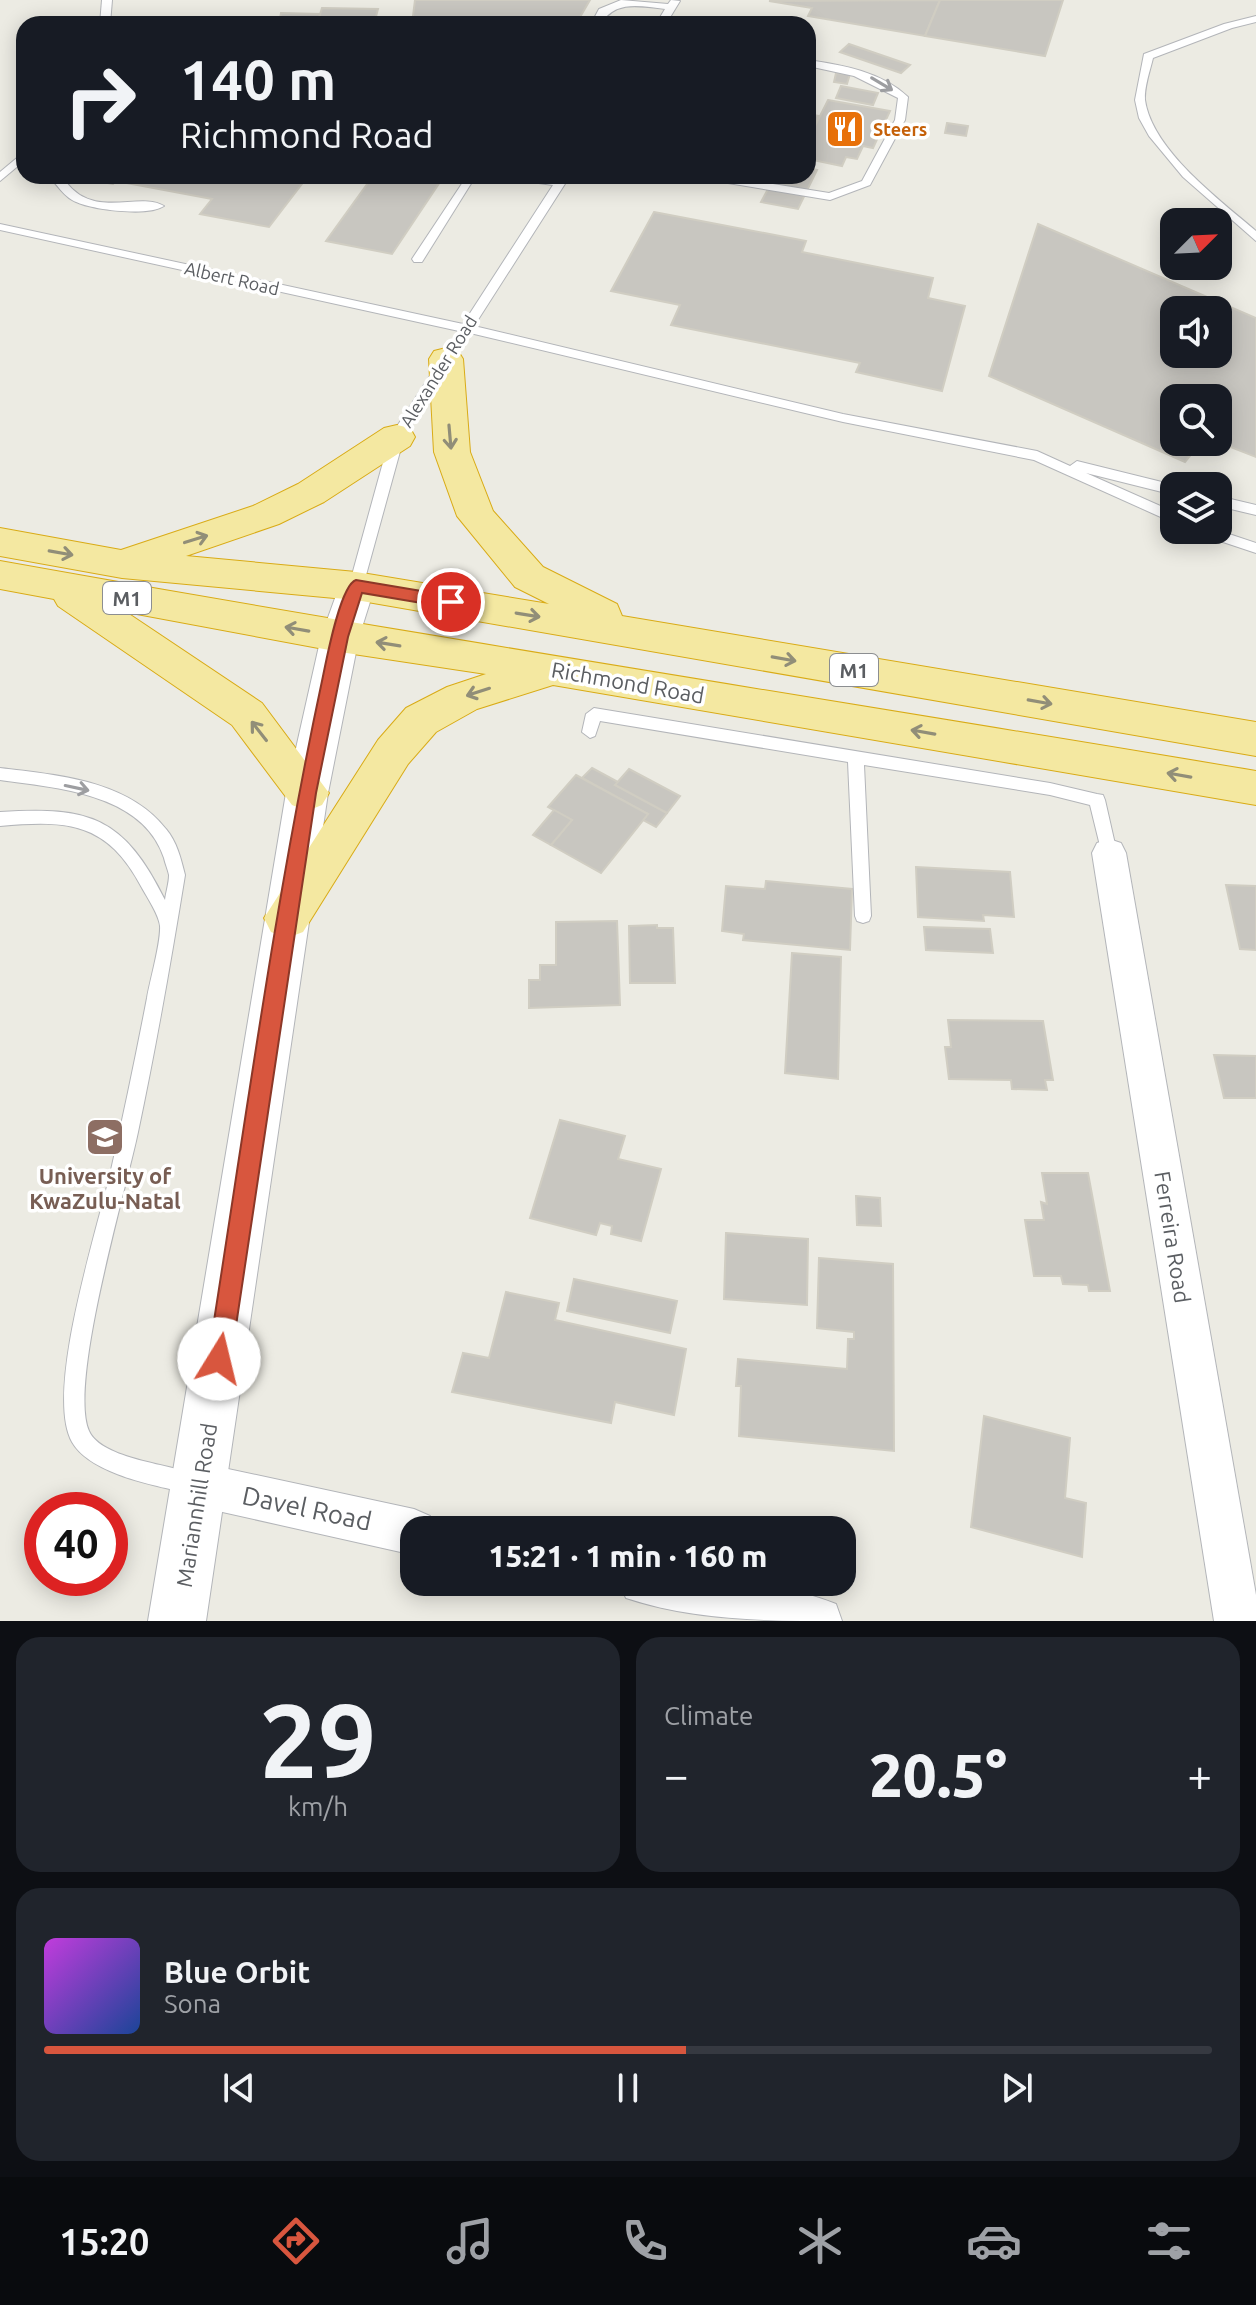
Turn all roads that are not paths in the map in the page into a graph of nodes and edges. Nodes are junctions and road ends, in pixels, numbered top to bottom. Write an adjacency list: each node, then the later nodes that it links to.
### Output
1 (674, 4): 2 (lane)
2 (600, 16)
3 (1256, 19): 13 (lane)
4 (816, 64): 10 (lane, one-way to 10)
5 (16, 163): 6 (lane)
6 (0, 178)
7 (61, 184): 11 (lane)
8 (465, 184): 14 (lane)
9 (559, 184): 15 (lane, Alexander Road)
10 (751, 184)
11 (158, 206)
12 (0, 227): 15 (lane, Albert Road)
13 (1256, 237)
14 (418, 259)
15 (455, 344): 16 (lane, Alexander Road); 17 (lane, Albert Road); 29 (highway, one-way to 29)
16 (397, 437): 25 (highway, one-way to 16); 28 (lane, Alexander Road)
17 (1037, 456): 18 (lane); 21 (lane)
18 (1160, 487)
19 (1232, 504): 20 (lane)
20 (1256, 510)
21 (1160, 512)
22 (1232, 540): 24 (lane)
23 (0, 542): 25 (highway, M1, one-way to 25)
24 (1256, 548)
25 (122, 564): 28 (highway, M1)
26 (0, 575): 27 (highway, Richmond Road / M1)
27 (53, 584): 30 (highway, Richmond Road / M1, one-way to 27); 37 (highway, one-way to 27)
28 (356, 586): 29 (highway, M1, one-way to 29); 30 (street, Mariannhill Road)
29 (644, 635): 33 (highway, M1, one-way to 33)
30 (340, 637): 31 (highway, Richmond Road / M1, one-way to 30); 37 (street, Mariannhill Road)
31 (553, 669): 36 (highway, Richmond Road / M1, one-way to 31); 41 (highway, one-way to 41)
32 (590, 732): 34 (lane)
33 (1256, 739)
34 (856, 756): 39 (lane); 40 (lane)
35 (0, 774): 42 (lane, one-way to 42)
36 (1256, 788)
37 (307, 793): 41 (street, Mariannhill Road)
38 (0, 819): 42 (lane)
39 (1109, 853): 48 (street, Ferreira Road)
40 (863, 916)
41 (287, 918): 43 (street, Mariannhill Road)
42 (169, 926): 43 (lane)
43 (200, 1485): 44 (street, Davel Road); 46 (street, Mariannhill Road)
44 (400, 1529)
45 (706, 1596): 47 (street)
46 (177, 1621)
47 (819, 1621)
48 (1237, 1621)

